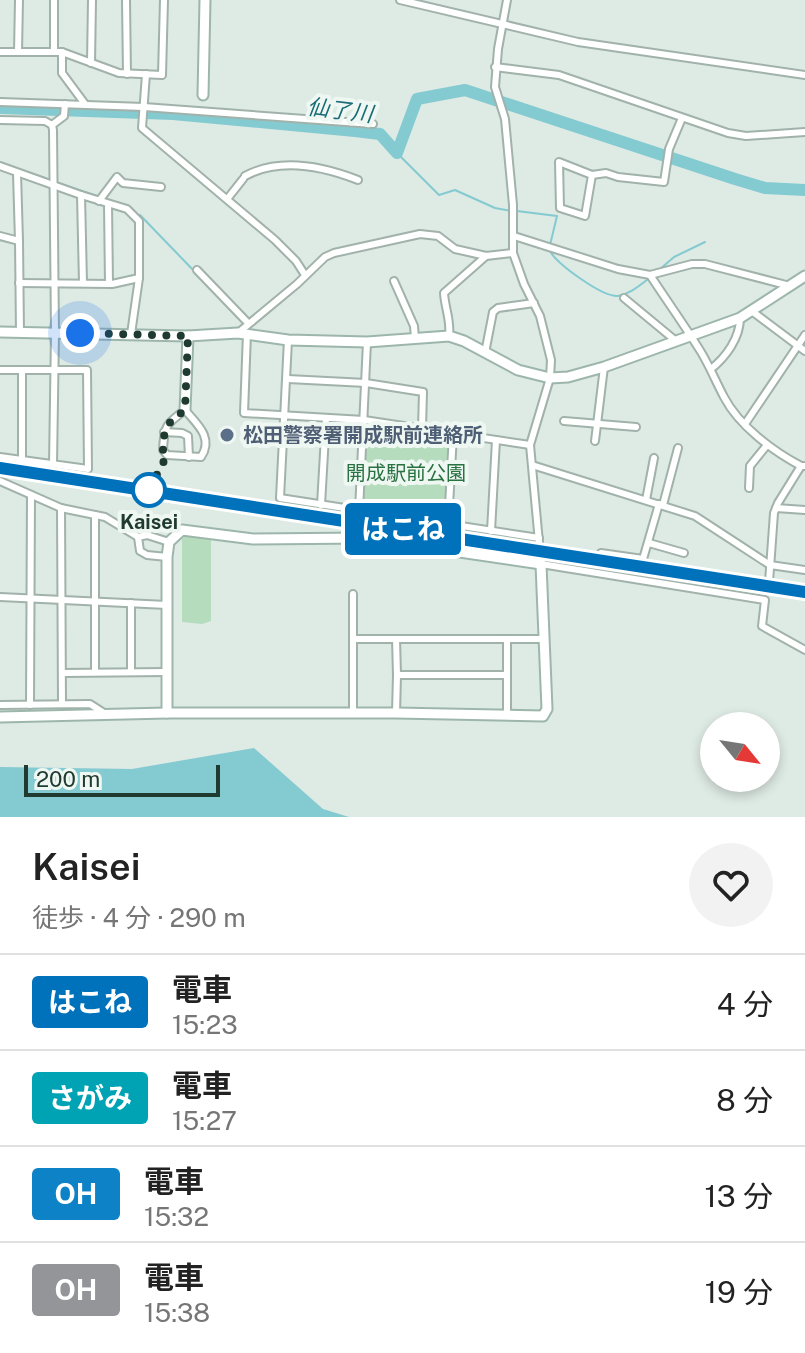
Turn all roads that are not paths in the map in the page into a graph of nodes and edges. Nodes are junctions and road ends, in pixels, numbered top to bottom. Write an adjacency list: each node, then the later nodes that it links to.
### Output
1 (19, 0): 11 (street)
2 (54, 0): 12 (street)
3 (92, 0): 13 (street)
4 (126, 0): 15 (street)
5 (164, 0): 16 (street)
6 (205, 0): 18 (street)
7 (400, 0): 9 (street)
8 (507, 0): 9 (street)
9 (503, 24): 14 (street); 17 (street)
10 (0, 52): 11 (street)
11 (18, 52): 12 (street)
12 (58, 52): 13 (street); 20 (street)
13 (91, 63): 15 (street)
14 (495, 67): 24 (street); 40 (street)
15 (127, 74): 16 (street)
16 (146, 74): 22 (street)
17 (805, 75)
18 (203, 95): 23 (street)
19 (0, 102): 21 (street)
20 (86, 105): 21 (street); 22 (street)
21 (65, 108): 27 (street)
22 (144, 111): 23 (street); 36 (street)
23 (202, 111): 26 (street)
24 (682, 118): 28 (street); 31 (street)
25 (0, 120): 27 (street)
26 (373, 124)
27 (52, 125): 33 (street)
28 (805, 132)
29 (0, 166): 30 (street)
30 (17, 173): 33 (street); 41 (street)
31 (592, 175): 31 (street)
32 (358, 180): 36 (street)
33 (53, 185): 35 (street); 53 (street)
34 (161, 187): 37 (street)
35 (81, 195): 37 (street); 51 (street)
36 (228, 198): 45 (street)
37 (101, 199): 38 (street)
38 (108, 204): 48 (street); 52 (street)
39 (0, 236): 41 (street)
40 (514, 236): 42 (street); 46 (street)
41 (19, 241): 50 (street)
42 (513, 253): 43 (street); 56 (street)
43 (486, 256): 45 (street); 66 (street)
44 (197, 270): 59 (street)
45 (305, 275): 59 (street)
46 (650, 275): 54 (street); 67 (street)
47 (805, 276): 54 (street)
48 (139, 278): 52 (street); 63 (street)
49 (394, 281): 68 (street)
50 (19, 283): 53 (street); 61 (street)
51 (83, 283): 52 (street); 53 (street)
52 (109, 284)
53 (55, 285): 62 (street)
54 (790, 286): 57 (street)
55 (624, 298): 71 (street)
56 (534, 303): 74 (street); 80 (street)
57 (753, 312): 58 (street); 72 (street)
58 (740, 318): 67 (street); 77 (street)
59 (244, 330): 65 (street); 69 (street); 84 (street)
60 (0, 332): 61 (street)
61 (20, 333): 62 (street)
62 (55, 333): 63 (street); 76 (street)
63 (131, 334): 65 (street)
64 (805, 335): 72 (street)
65 (188, 336): 83 (street)
66 (449, 336): 68 (street); 74 (street)
67 (692, 336): 71 (street); 77 (street)
68 (415, 338): 70 (street)
69 (288, 340): 70 (street); 81 (street)
70 (367, 342): 82 (street)
71 (677, 342): 75 (street)
72 (798, 346): 73 (street); 89 (street)
73 (805, 351)
74 (485, 353): 80 (street)
75 (604, 367): 80 (street); 88 (street)
76 (54, 369): 79 (street); 103 (street); 103 (street)
77 (711, 369): 89 (street)
78 (0, 370): 79 (street)
79 (22, 370): 102 (street)
80 (550, 378): 96 (street)
81 (288, 379): 82 (street); 84 (street)
82 (366, 383): 86 (street); 91 (street)
83 (185, 410): 92 (street); 100 (street)
84 (284, 415): 85 (street); 110 (street)
85 (326, 418): 86 (street); 110 (street)
86 (364, 420): 91 (street); 115 (street)
87 (564, 421): 88 (street)
88 (598, 424): 90 (street); 95 (street)
89 (745, 424): 97 (street)
90 (636, 427)
91 (422, 428): 93 (street)
92 (164, 432): 100 (street); 100 (street)
93 (453, 434): 94 (street); 117 (street)
94 (496, 440): 96 (street); 118 (street)
95 (595, 441)
96 (530, 445): 104 (street)
97 (767, 445): 105 (street); 107 (street)
98 (678, 448): 111 (street)
99 (0, 457): 102 (street)
100 (189, 457)
101 (654, 458): 109 (street)
102 (22, 461): 103 (street)
103 (53, 465)
104 (532, 465): 109 (street); 120 (street)
105 (803, 466): 113 (street)
106 (0, 481): 108 (street)
107 (749, 488)
108 (31, 495): 112 (street); 132 (street)
109 (646, 500): 111 (street)
110 (321, 505): 115 (street)
111 (661, 505): 122 (street); 127 (street)
112 (61, 508): 116 (street); 133 (street)
113 (776, 508): 114 (street); 127 (street)
114 (805, 510)
115 (359, 511): 117 (street)
116 (95, 515): 119 (street); 134 (street)
117 (448, 524): 118 (street)
118 (491, 531): 120 (street)
119 (138, 537): 121 (street); 125 (street)
120 (539, 538): 126 (street)
121 (169, 542): 125 (street); 126 (street)
122 (649, 543): 123 (street); 124 (street)
123 (601, 553)
124 (684, 553)
125 (167, 557): 136 (street)
126 (541, 564): 140 (street); 141 (street)
127 (770, 565): 128 (street); 129 (street)
128 (805, 570)
129 (769, 582)
130 (353, 594): 137 (street)
131 (0, 597): 132 (street)
132 (30, 598): 133 (street); 150 (street)
133 (62, 600): 134 (street); 145 (street)
134 (95, 602): 135 (street); 142 (street)
135 (131, 603): 136 (street); 143 (street)
136 (167, 605): 144 (street)
137 (353, 639): 138 (street); 151 (street)
138 (396, 639): 139 (street); 146 (street)
139 (507, 639): 140 (street); 147 (street)
140 (543, 639): 155 (street)
141 (805, 650)
142 (95, 672): 143 (street); 145 (street)
143 (131, 672): 144 (street)
144 (167, 672): 153 (street)
145 (63, 673): 148 (street)
146 (397, 675): 147 (street); 154 (street)
147 (507, 675): 155 (street)
148 (62, 704): 150 (street); 152 (street)
149 (0, 705): 150 (street)
150 (30, 705)
151 (353, 712): 153 (street); 154 (street)
152 (104, 713): 153 (street); 156 (street)
153 (167, 713)
154 (396, 713): 155 (street)
155 (507, 715)
156 (0, 717)

